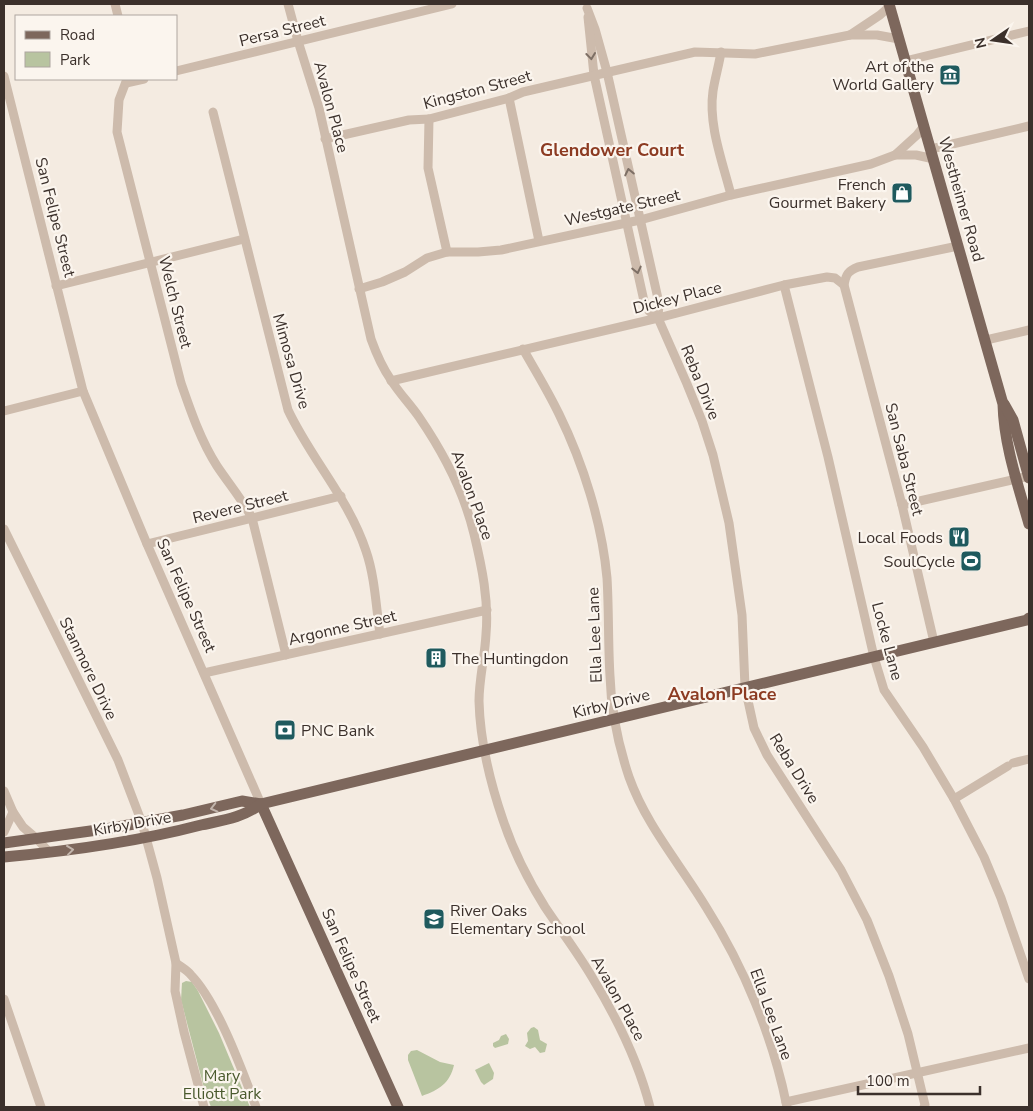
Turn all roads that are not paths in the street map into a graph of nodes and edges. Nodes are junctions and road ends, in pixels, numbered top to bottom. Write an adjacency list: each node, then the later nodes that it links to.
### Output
1 (288, 4): 8 (street, Avalon Place)
2 (452, 4): 8 (street, Persa Street)
3 (889, 5): 6 (street); 7 (main road, Westheimer Road)
4 (587, 6): 12 (street, Reba Drive); 13 (street, Reba Drive, one-way to 13)
5 (1029, 31): 10 (street)
6 (850, 35): 7 (street); 9 (street, Kingston Street)
7 (899, 39): 10 (main road, Westheimer Road)
8 (298, 41): 11 (street, Persa Street); 21 (street, Avalon Place)
9 (721, 52): 12 (street, Kingston Street); 24 (street)
10 (905, 61): 19 (main road, Westheimer Road)
11 (178, 71)
12 (607, 72): 13 (street, Kingston Street); 25 (street, Reba Drive, one-way to 12)
13 (594, 75): 16 (street, Kingston Street); 26 (street, Reba Drive)
14 (4, 76): 34 (street, San Felipe Street)
15 (127, 81): 31 (street, Welch Street)
16 (508, 98): 18 (street, Kingston Street); 28 (street)
17 (213, 112): 27 (street, Mimosa Drive)
18 (429, 119): 21 (street, Kingston Street); 30 (street)
19 (924, 126): 22 (main road, Westheimer Road); 23 (street, Westgate Street)
20 (1029, 126): 22 (street, Westgate Street)
21 (325, 139): 35 (street, Avalon Place)
22 (932, 154): 23 (street, Westgate Street); 29 (main road, Westheimer Road)
23 (895, 155): 24 (street, Westgate Street)
24 (731, 196): 25 (street, Westgate Street)
25 (640, 220): 26 (street, Westgate Street); 36 (street, Reba Drive)
26 (626, 223): 28 (street, Westgate Street); 36 (street, Reba Drive, one-way to 36)
27 (244, 240): 31 (street); 46 (street, Mimosa Drive)
28 (539, 241): 30 (street, Westgate Street)
29 (958, 246): 33 (street); 38 (main road, Westheimer Road)
30 (447, 252): 35 (street, Westgate Street)
31 (151, 262): 34 (street); 48 (street, Welch Street)
32 (784, 285): 33 (street, Dickey Place); 36 (street, Dickey Place); 57 (street, Locke Lane)
33 (844, 285): 47 (street, San Saba Street)
34 (56, 286): 41 (street, San Felipe Street)
35 (359, 289): 40 (street, Avalon Place)
36 (658, 318): 39 (street, Dickey Place); 59 (street, Reba Drive)
37 (1029, 330): 38 (street)
38 (986, 340): 42 (main road, Westheimer Road)
39 (524, 349): 40 (street, Dickey Place); 60 (street, Ella Lee Lane)
40 (391, 381): 52 (street, Avalon Place)
41 (83, 391): 43 (street); 51 (street, San Felipe Street)
42 (1004, 404): 44 (main road, Westheimer Road); 45 (main road, Westheimer Road)
43 (4, 411)
44 (1029, 477): 45 (street)
45 (1016, 479): 47 (street); 49 (main road, Westheimer Road)
46 (341, 496): 48 (street, Revere Street); 54 (street, Mimosa Drive)
47 (902, 505): 55 (street, San Saba Street)
48 (252, 518): 51 (street, Revere Street); 56 (street, Welch Street)
49 (1029, 524)
50 (4, 529): 67 (street, Stanmore Drive)
51 (147, 544): 58 (street, San Felipe Street)
52 (487, 610): 54 (street, Argonne Street); 61 (street, Avalon Place)
53 (1028, 620): 55 (main road, Kirby Drive)
54 (380, 634): 56 (street, Argonne Street)
55 (934, 642): 57 (main road, Kirby Drive)
56 (286, 655): 58 (street, Argonne Street)
57 (874, 657): 59 (main road, Kirby Drive); 64 (street, Locke Lane)
58 (204, 673): 65 (street, San Felipe Street)
59 (745, 687): 60 (main road, Kirby Drive); 78 (street, Reba Drive)
60 (614, 720): 61 (main road, Kirby Drive); 79 (street, Ella Lee Lane)
61 (484, 751): 65 (main road, Kirby Drive); 85 (street, Avalon Place)
62 (1029, 759): 64 (street)
63 (4, 791): 66 (street)
64 (954, 799): 75 (street, Locke Lane)
65 (261, 804): 67 (main road, Kirby Drive, one-way to 67); 69 (main road, Kirby Drive); 84 (main road, San Felipe Street)
66 (13, 812): 68 (street); 70 (street)
67 (142, 823): 69 (street, Stanmore Drive); 70 (main road, Kirby Drive)
68 (4, 832)
69 (146, 838): 72 (main road, Kirby Drive, one-way to 69); 74 (street, Stanmore Drive)
70 (37, 839): 71 (main road, Kirby Drive); 72 (street)
71 (4, 842)
72 (49, 852): 73 (main road, Kirby Drive)
73 (4, 857)
74 (176, 963): 82 (street, Stanmore Drive); 83 (street)
75 (1029, 979)
76 (4, 999): 81 (street)
77 (1029, 1048): 78 (street)
78 (917, 1073): 79 (street); 80 (street, Reba Drive)
79 (786, 1105)
80 (926, 1106)
81 (41, 1107)
82 (204, 1107)
83 (256, 1107)
84 (398, 1107)
85 (650, 1107)

